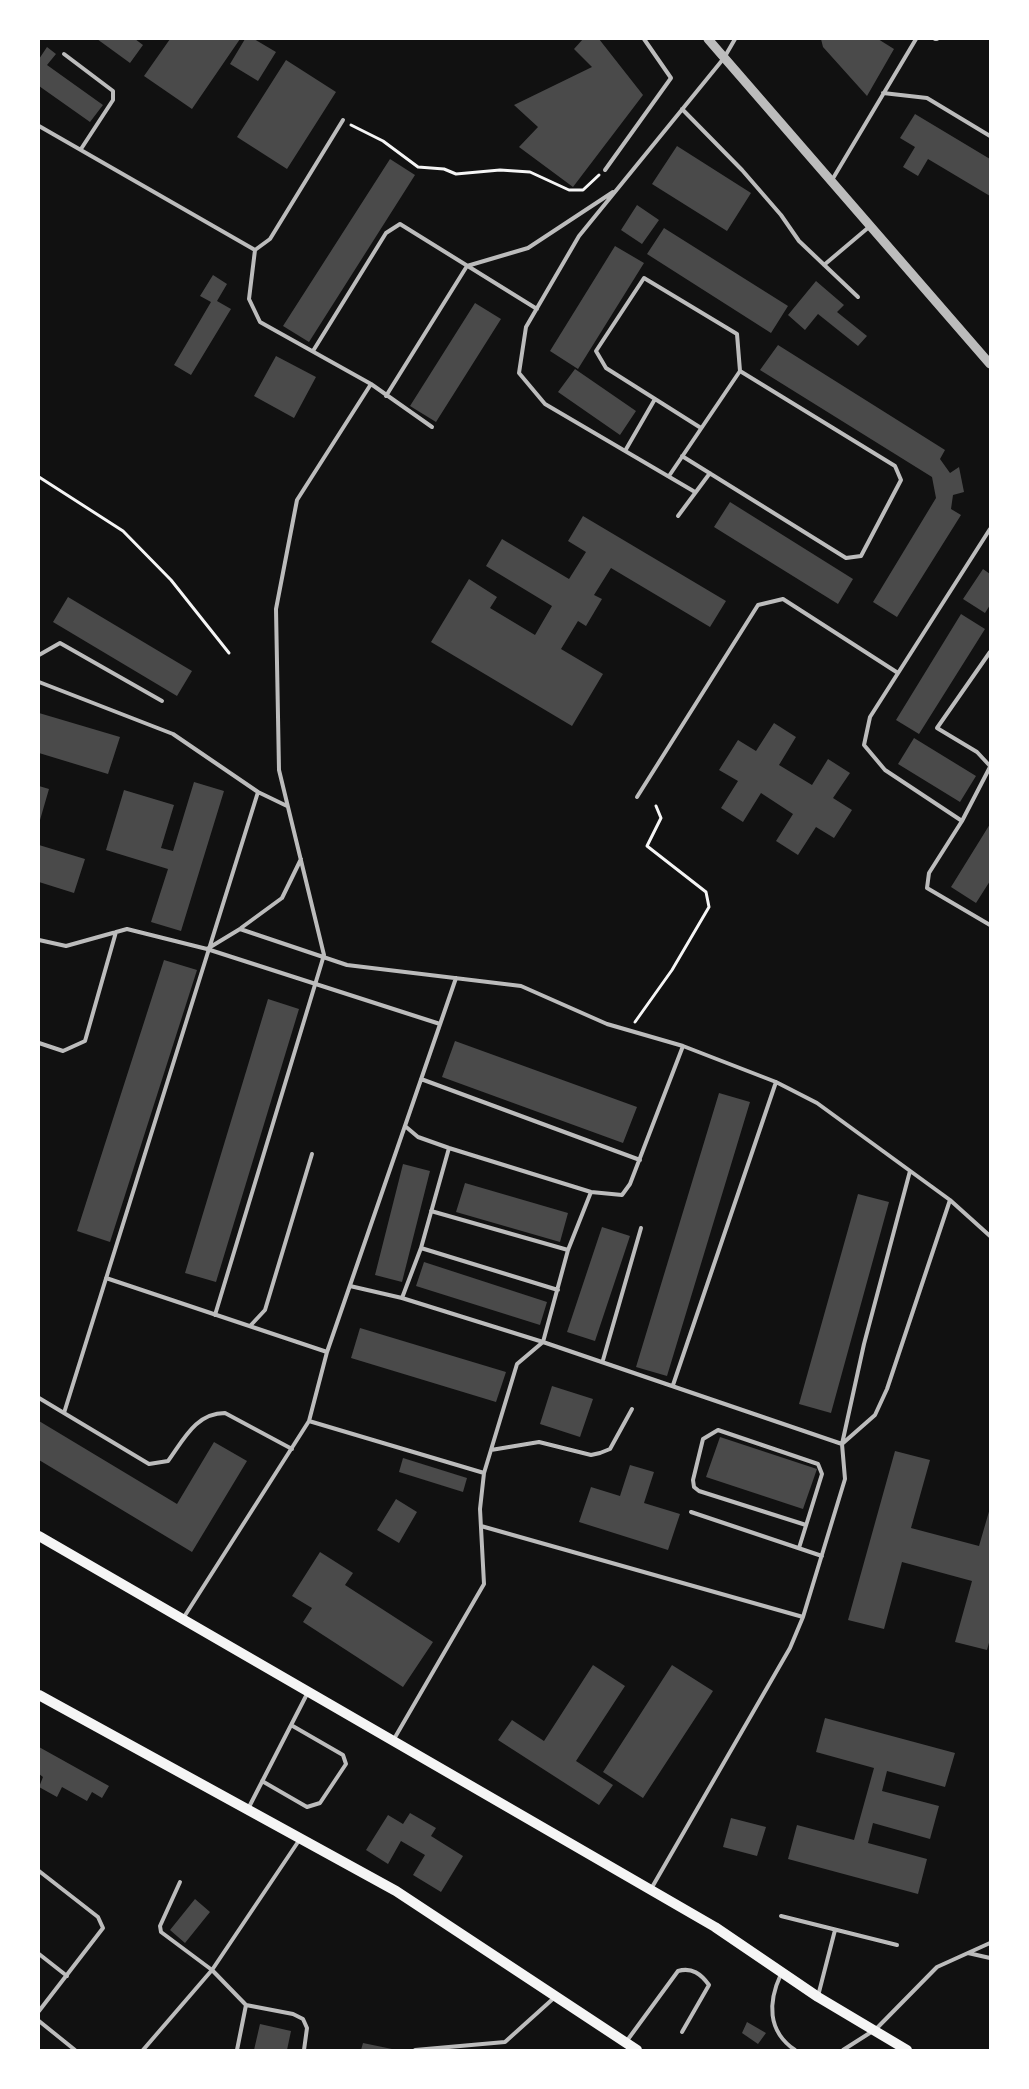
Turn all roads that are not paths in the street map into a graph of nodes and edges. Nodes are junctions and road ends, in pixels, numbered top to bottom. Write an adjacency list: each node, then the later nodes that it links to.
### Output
1 (644, 39): 13 (lane)
2 (708, 39): 6 (street)
3 (735, 39): 6 (lane)
4 (916, 39): 7 (lane)
5 (64, 54): 12 (lane)
6 (724, 58): 8 (lane); 14 (street)
7 (883, 93): 11 (lane); 14 (lane)
8 (682, 109): 15 (lane); 18 (lane)
9 (343, 120): 17 (lane)
10 (39, 126): 12 (lane)
11 (990, 136)
12 (81, 149): 17 (lane)
13 (605, 170)
14 (831, 182): 16 (street)
15 (619, 189): 19 (lane); 21 (lane)
16 (869, 227): 18 (lane); 23 (street)
17 (255, 250): 22 (lane)
18 (824, 265): 20 (lane)
19 (467, 266): 21 (lane); 22 (lane); 26 (lane)
20 (858, 297)
21 (537, 309): 30 (lane)
22 (313, 351): 25 (lane)
23 (990, 364)
24 (740, 371): 27 (lane); 29 (lane); 32 (lane)
25 (371, 384): 26 (lane); 45 (lane)
26 (386, 396): 28 (lane)
27 (655, 399): 29 (lane); 30 (lane)
28 (432, 427)
29 (701, 428): 31 (lane)
30 (625, 451): 33 (lane)
31 (682, 456): 32 (lane); 33 (lane)
32 (710, 473): 34 (lane)
33 (669, 476): 34 (lane)
34 (695, 492): 35 (lane)
35 (678, 516)
36 (990, 529): 39 (lane)
37 (990, 652): 42 (lane)
38 (39, 655): 41 (lane)
39 (898, 673): 44 (lane); 46 (lane)
40 (39, 682): 43 (lane)
41 (162, 701)
42 (990, 766): 46 (lane)
43 (258, 792): 45 (lane); 52 (lane)
44 (637, 797)
45 (288, 806): 47 (lane)
46 (962, 821): 48 (lane)
47 (300, 859): 49 (lane); 53 (lane)
48 (990, 925)
49 (240, 929): 52 (lane); 53 (lane)
50 (116, 932): 51 (lane); 52 (lane); 57 (lane)
51 (39, 940)
52 (207, 949): 55 (lane); 73 (lane)
53 (324, 955): 54 (lane); 55 (lane)
54 (456, 978): 56 (lane); 58 (lane)
55 (315, 983): 56 (lane); 77 (lane)
56 (440, 1024): 59 (lane)
57 (39, 1043)
58 (683, 1046): 60 (lane); 64 (lane)
59 (421, 1079): 61 (lane); 64 (lane)
60 (776, 1082): 65 (lane); 82 (lane)
61 (405, 1126): 62 (lane); 74 (lane)
62 (449, 1148): 66 (lane); 68 (lane)
63 (312, 1154): 78 (lane)
64 (640, 1160): 66 (lane)
65 (910, 1171): 67 (lane); 87 (lane)
66 (591, 1192): 72 (lane)
67 (950, 1200): 70 (lane); 87 (lane)
68 (431, 1211): 71 (lane); 72 (lane)
69 (641, 1228): 81 (lane)
70 (990, 1236)
71 (421, 1248): 75 (lane); 76 (lane)
72 (568, 1250): 75 (lane)
73 (106, 1278): 77 (lane); 85 (lane)
74 (350, 1286): 76 (lane); 80 (lane)
75 (558, 1290): 79 (lane)
76 (402, 1299): 79 (lane)
77 (215, 1315): 78 (lane)
78 (251, 1325): 80 (lane)
79 (543, 1342): 81 (lane); 89 (lane)
80 (327, 1352): 86 (lane)
81 (603, 1360): 82 (lane)
82 (673, 1385): 87 (lane)
83 (39, 1398): 85 (lane)
84 (632, 1409): 89 (lane)
85 (64, 1413): 88 (lane)
86 (309, 1421): 88 (lane); 90 (lane)
87 (842, 1444): 96 (lane)
88 (292, 1449): 98 (lane)
89 (491, 1450): 90 (lane)
90 (484, 1473): 93 (lane)
91 (691, 1512): 95 (lane)
92 (806, 1525): 92 (lane); 95 (lane)
93 (481, 1526): 97 (lane); 102 (lane)
94 (39, 1536): 98 (main road)
95 (799, 1548): 96 (lane)
96 (822, 1556): 97 (lane)
97 (803, 1617): 108 (lane)
98 (182, 1620): 99 (main road)
99 (308, 1693): 101 (lane); 102 (main road)
100 (39, 1695): 104 (main road)
101 (291, 1725): 103 (lane); 103 (lane)
102 (393, 1740): 108 (main road)
103 (262, 1780): 104 (lane)
104 (248, 1810): 105 (main road)
105 (300, 1838): 116 (lane); 119 (main road)
106 (39, 1871): 118 (lane)
107 (180, 1882): 116 (lane)
108 (651, 1890): 117 (main road)
109 (781, 1916): 110 (lane)
110 (835, 1930): 112 (lane); 120 (lane)
111 (990, 1943): 113 (lane)
112 (897, 1945)
113 (968, 1953): 115 (lane); 124 (lane)
114 (39, 1954): 118 (lane)
115 (990, 1959)
116 (212, 1970): 121 (lane); 129 (lane)
117 (781, 1972): 120 (main road); 134 (lane)
118 (67, 1976): 122 (lane)
119 (555, 1996): 126 (main road); 127 (lane)
120 (818, 1997): 124 (main road)
121 (246, 2005): 130 (lane); 131 (lane)
122 (39, 2011)
123 (39, 2022): 128 (lane)
124 (876, 2029): 135 (lane); 136 (main road)
125 (682, 2032): 126 (lane)
126 (626, 2042): 133 (main road)
127 (460, 2049): 132 (lane)
128 (75, 2050)
129 (143, 2050)
130 (237, 2050)
131 (304, 2050)
132 (415, 2050)
133 (637, 2050)
134 (795, 2050)
135 (843, 2050)
136 (907, 2050)

